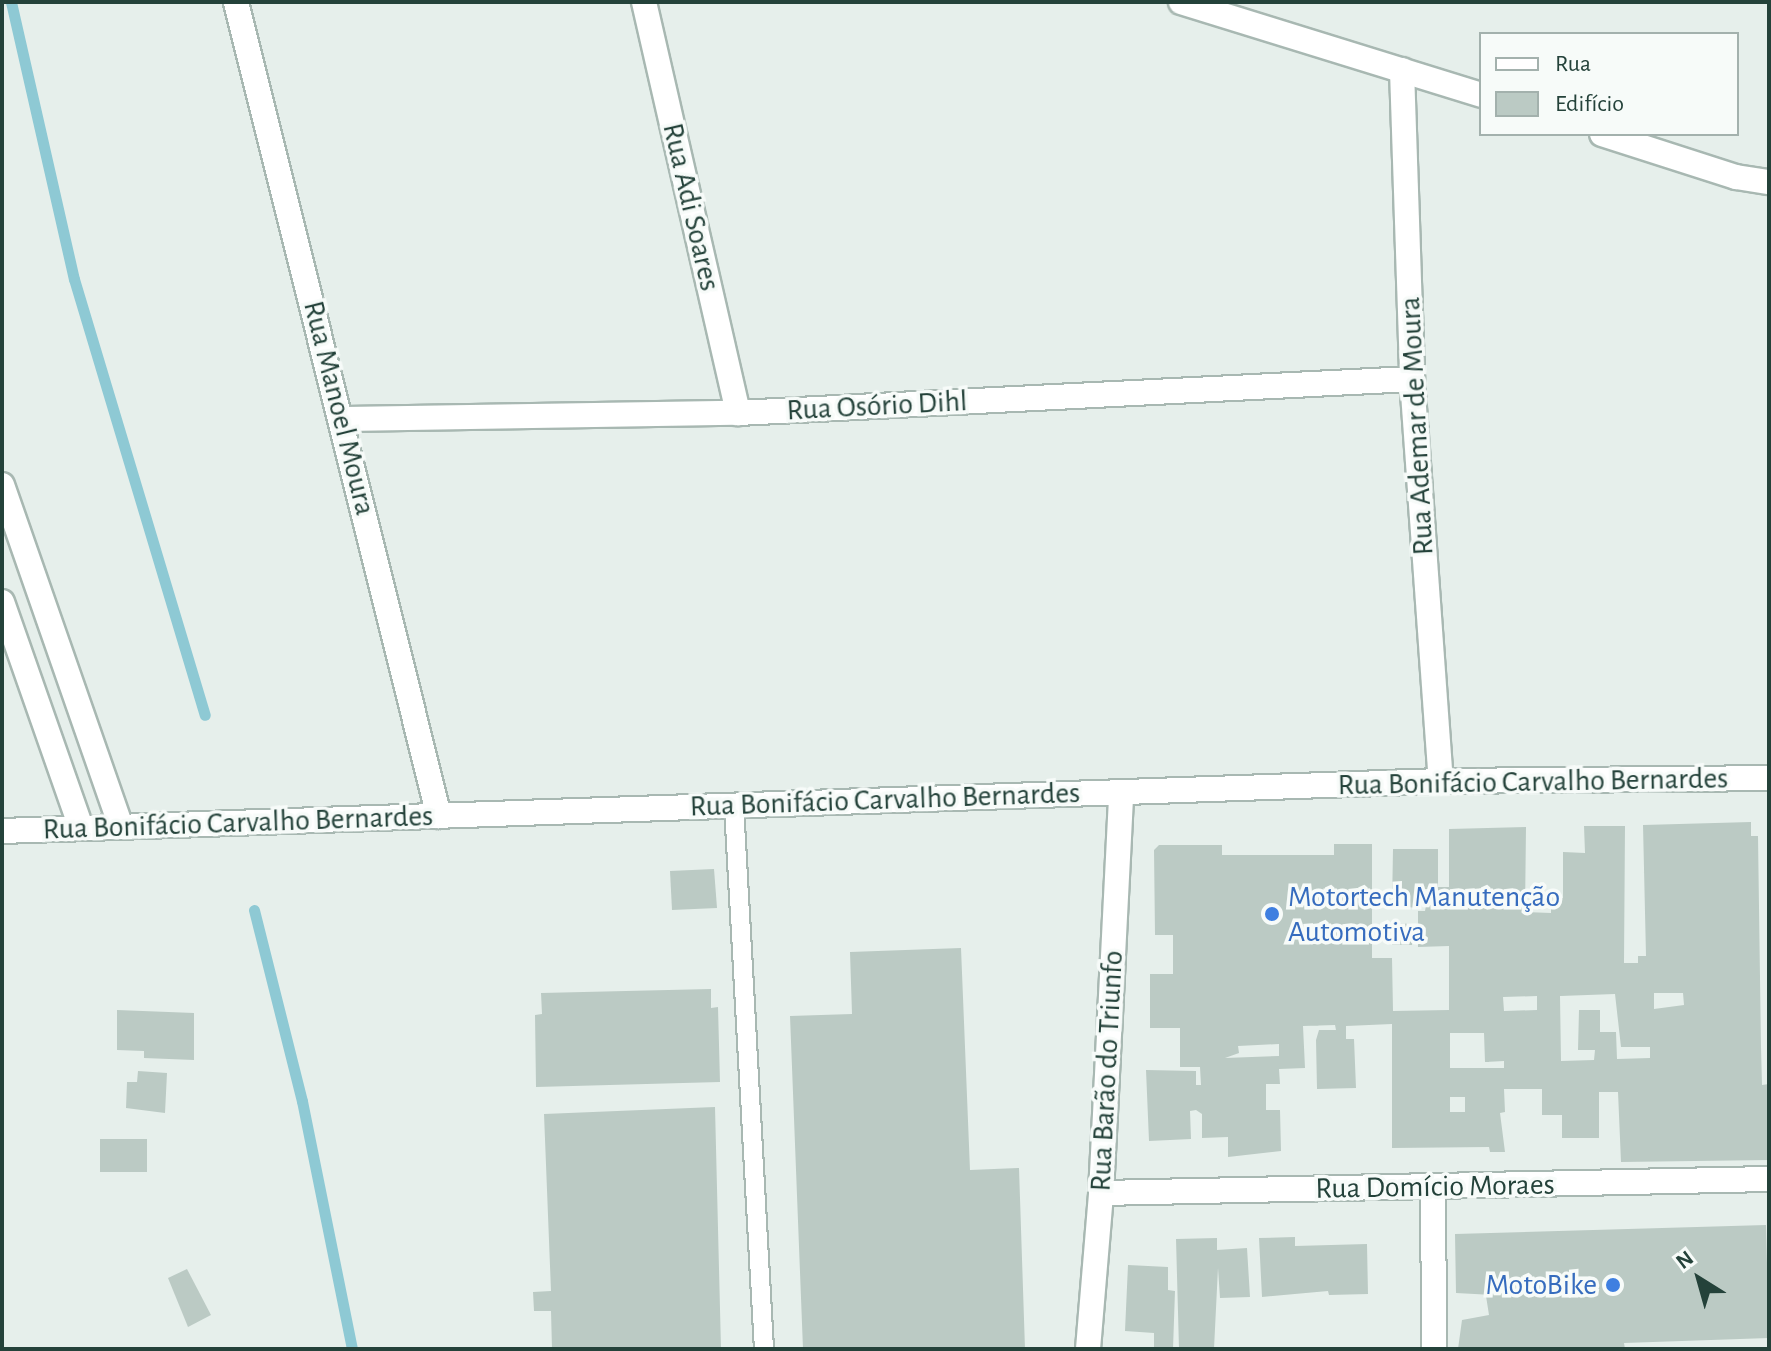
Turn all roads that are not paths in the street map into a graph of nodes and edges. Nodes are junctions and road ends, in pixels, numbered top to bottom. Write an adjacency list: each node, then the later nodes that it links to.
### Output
1 (236, 2): 10 (street, Rua Manoel Moura)
2 (644, 2): 9 (street, Rua Adi Soares)
3 (1181, 2): 4 (street)
4 (1402, 70): 5 (street); 8 (street, Rua Ademar de Moura)
5 (1479, 94)
6 (1608, 136): 7 (street)
7 (1769, 182)
8 (1412, 379): 9 (street, Rua Osório Dihl); 14 (street, Rua Ademar de Moura)
9 (738, 413): 10 (street, Rua Osório Dihl)
10 (342, 419): 17 (street, Rua Manoel Moura)
11 (2, 485): 18 (street)
12 (2, 602): 19 (street)
13 (1769, 778): 14 (street, Rua Bonifácio Carvalho Bernardes)
14 (1441, 781): 15 (street, Rua Bonifácio Carvalho Bernardes)
15 (1121, 792): 16 (street, Rua Bonifácio Carvalho Bernardes); 23 (street, Rua Barão do Triunfo)
16 (734, 806): 17 (street, Rua Bonifácio Carvalho Bernardes); 24 (lane)
17 (439, 816): 18 (street, Rua Bonifácio Carvalho Bernardes)
18 (121, 827): 19 (street, Rua Bonifácio Carvalho Bernardes)
19 (81, 828): 20 (street, Rua Bonifácio Carvalho Bernardes)
20 (2, 831)
21 (1769, 1179): 22 (street, Rua Domício Moraes)
22 (1433, 1188): 23 (street, Rua Domício Moraes); 26 (street)
23 (1101, 1193): 25 (street, Rua Barão do Triunfo)
24 (764, 1349)
25 (1088, 1349)
26 (1434, 1349)

